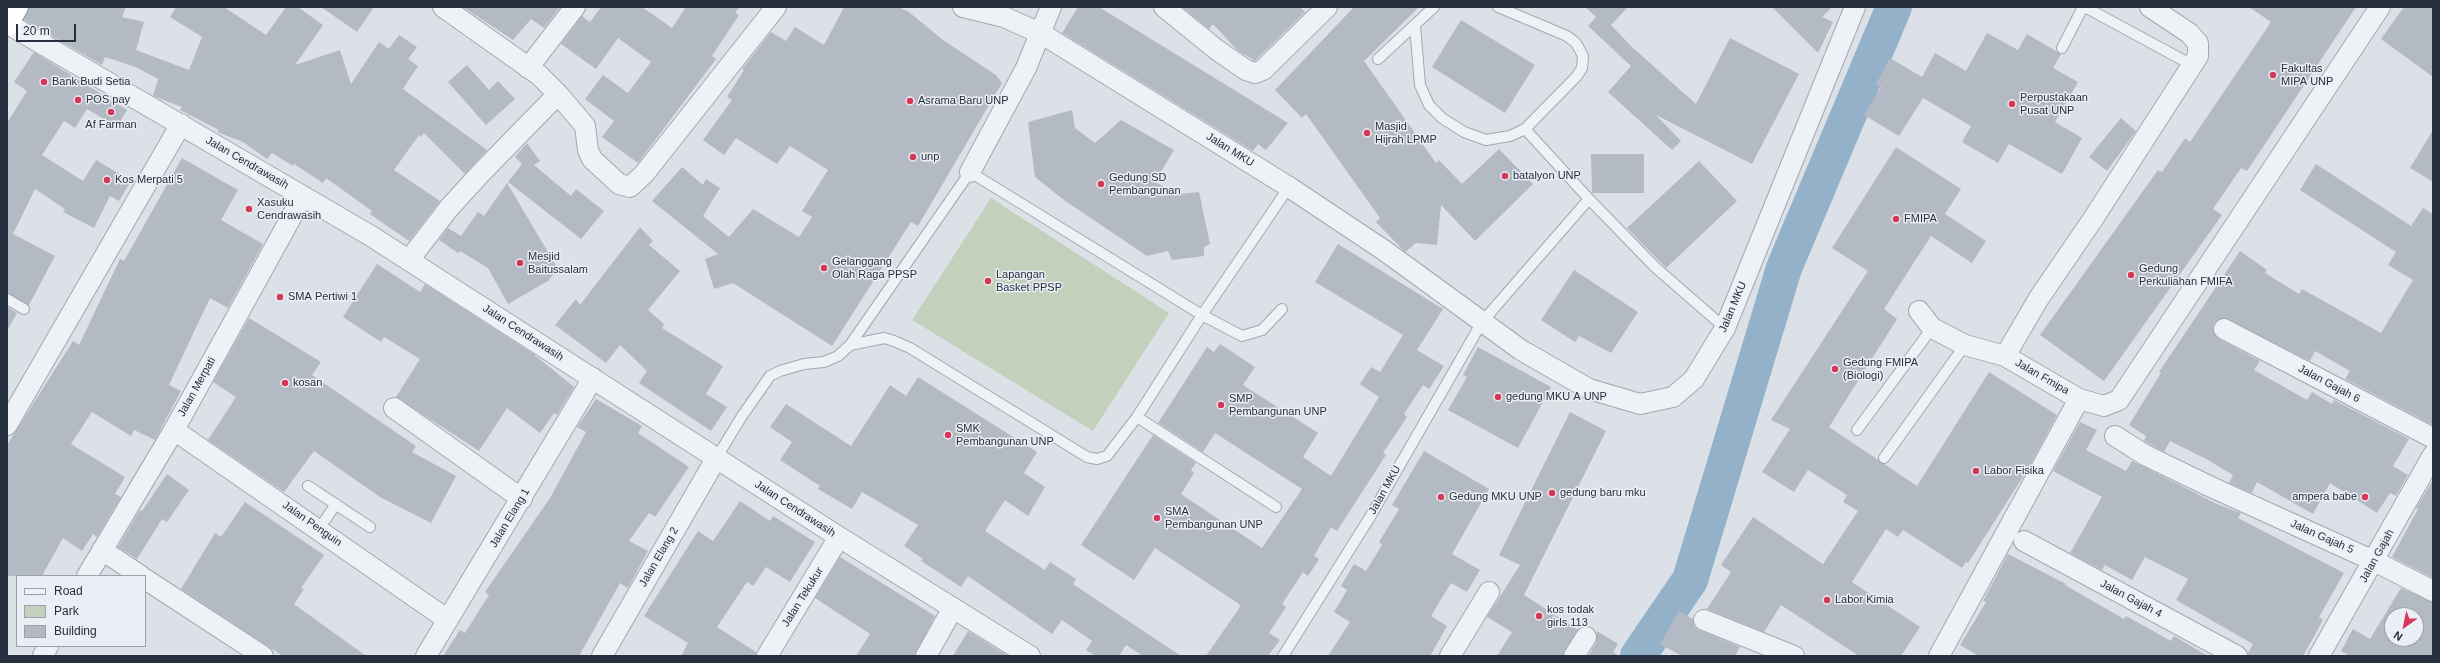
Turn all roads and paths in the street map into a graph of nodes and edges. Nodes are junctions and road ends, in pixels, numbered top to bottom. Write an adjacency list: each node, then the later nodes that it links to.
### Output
1 (17, 7): 15 (highway)
2 (443, 7): 21 (street)
3 (574, 7): 21 (street)
4 (776, 7): 22 (street)
5 (964, 7): 17 (street, Jalan MKU)
6 (1051, 7): 17 (street)
7 (1164, 7): 8 (street)
8 (1327, 7)
9 (1434, 7): 16 (lane)
10 (1498, 7): 24 (lane)
11 (1855, 7): 36 (street, Jalan MKU)
12 (2084, 7): 18 (lane); 20 (lane)
13 (2150, 7): 20 (street, Jalan Fmipa)
14 (2379, 7): 43 (street, Jalan Fmipa)
15 (7, 25): 23 (street, Jalan Cendrawasih)
16 (1415, 26): 19 (lane); 24 (lane)
17 (1042, 34): 25 (street); 26 (street, Jalan MKU)
18 (2062, 48)
19 (1378, 59)
20 (2192, 65): 41 (street, Jalan Fmipa)
21 (528, 68): 22 (street)
22 (558, 94): 29 (street)
23 (181, 124): 27 (street, Jalan Cendrawasih); 46 (street)
24 (1525, 129): 28 (lane)
25 (970, 172): 34 (lane); 39 (lane)
26 (1289, 187): 34 (lane); 35 (street, Jalan MKU)
27 (303, 196): 29 (street, Jalan Cendrawasih); 47 (street, Jalan Merpati)
28 (1589, 199): 35 (lane); 36 (lane)
29 (409, 260): 42 (street, Jalan Cendrawasih)
30 (7, 300): 31 (lane)
31 (24, 309)
32 (1282, 309): 34 (lane)
33 (1919, 311): 37 (street, Jalan Fmipa)
34 (1202, 315): 45 (lane)
35 (1482, 322): 36 (street, Jalan MKU); 81 (lane, Jalan MKU)
36 (1725, 328)
37 (1932, 328): 40 (street, Jalan Fmipa); 48 (lane)
38 (2224, 330): 50 (street, Jalan Gajah 6)
39 (850, 345): 45 (lane); 52 (lane)
40 (1966, 345): 41 (street, Jalan Fmipa); 53 (lane)
41 (2005, 356): 43 (street, Jalan Fmipa)
42 (593, 378): 52 (street, Jalan Cendrawasih); 55 (street, Jalan Elang 1)
43 (2079, 399): 85 (street)
44 (394, 408): 55 (street)
45 (1137, 417): 57 (lane)
46 (7, 425)
47 (174, 430): 59 (street, Jalan Penguin); 62 (street, Jalan Merpati)
48 (1856, 430)
49 (2115, 436): 63 (street, Jalan Gajah 5)
50 (2433, 438)
51 (2433, 455): 63 (street, Jalan Gajah)
52 (717, 457): 60 (street, Jalan Cendrawasih); 77 (street, Jalan Elang 2)
53 (1884, 458)
54 (308, 486): 56 (lane)
55 (522, 499): 70 (street, Jalan Elang 1)
56 (336, 504): 58 (lane); 59 (lane)
57 (1276, 507)
58 (370, 527)
59 (319, 528): 70 (street, Jalan Penguin)
60 (840, 537): 69 (street, Jalan Cendrawasih); 78 (street, Jalan Tekukur)
61 (2024, 541): 86 (street, Jalan Gajah 4)
62 (102, 550): 64 (street, Jalan Merpati); 65 (street)
63 (2374, 561): 67 (street, Jalan Gajah 5); 87 (street, Jalan Gajah)
64 (88, 575)
65 (140, 575)
66 (146, 580): 75 (street)
67 (2433, 591)
68 (1489, 592): 82 (street)
69 (953, 608): 79 (street); 80 (street, Jalan Cendrawasih)
70 (448, 620): 76 (street, Jalan Elang 1)
71 (1704, 620): 84 (street)
72 (1586, 637): 83 (street)
73 (48, 647): 74 (street)
74 (43, 656)
75 (263, 656)
76 (426, 656)
77 (602, 656)
78 (767, 656)
79 (926, 656)
80 (1030, 656)
81 (1283, 656)
82 (1450, 656)
83 (1574, 656)
84 (1794, 656)
85 (1939, 656)
86 (2237, 656)
87 (2319, 656)

